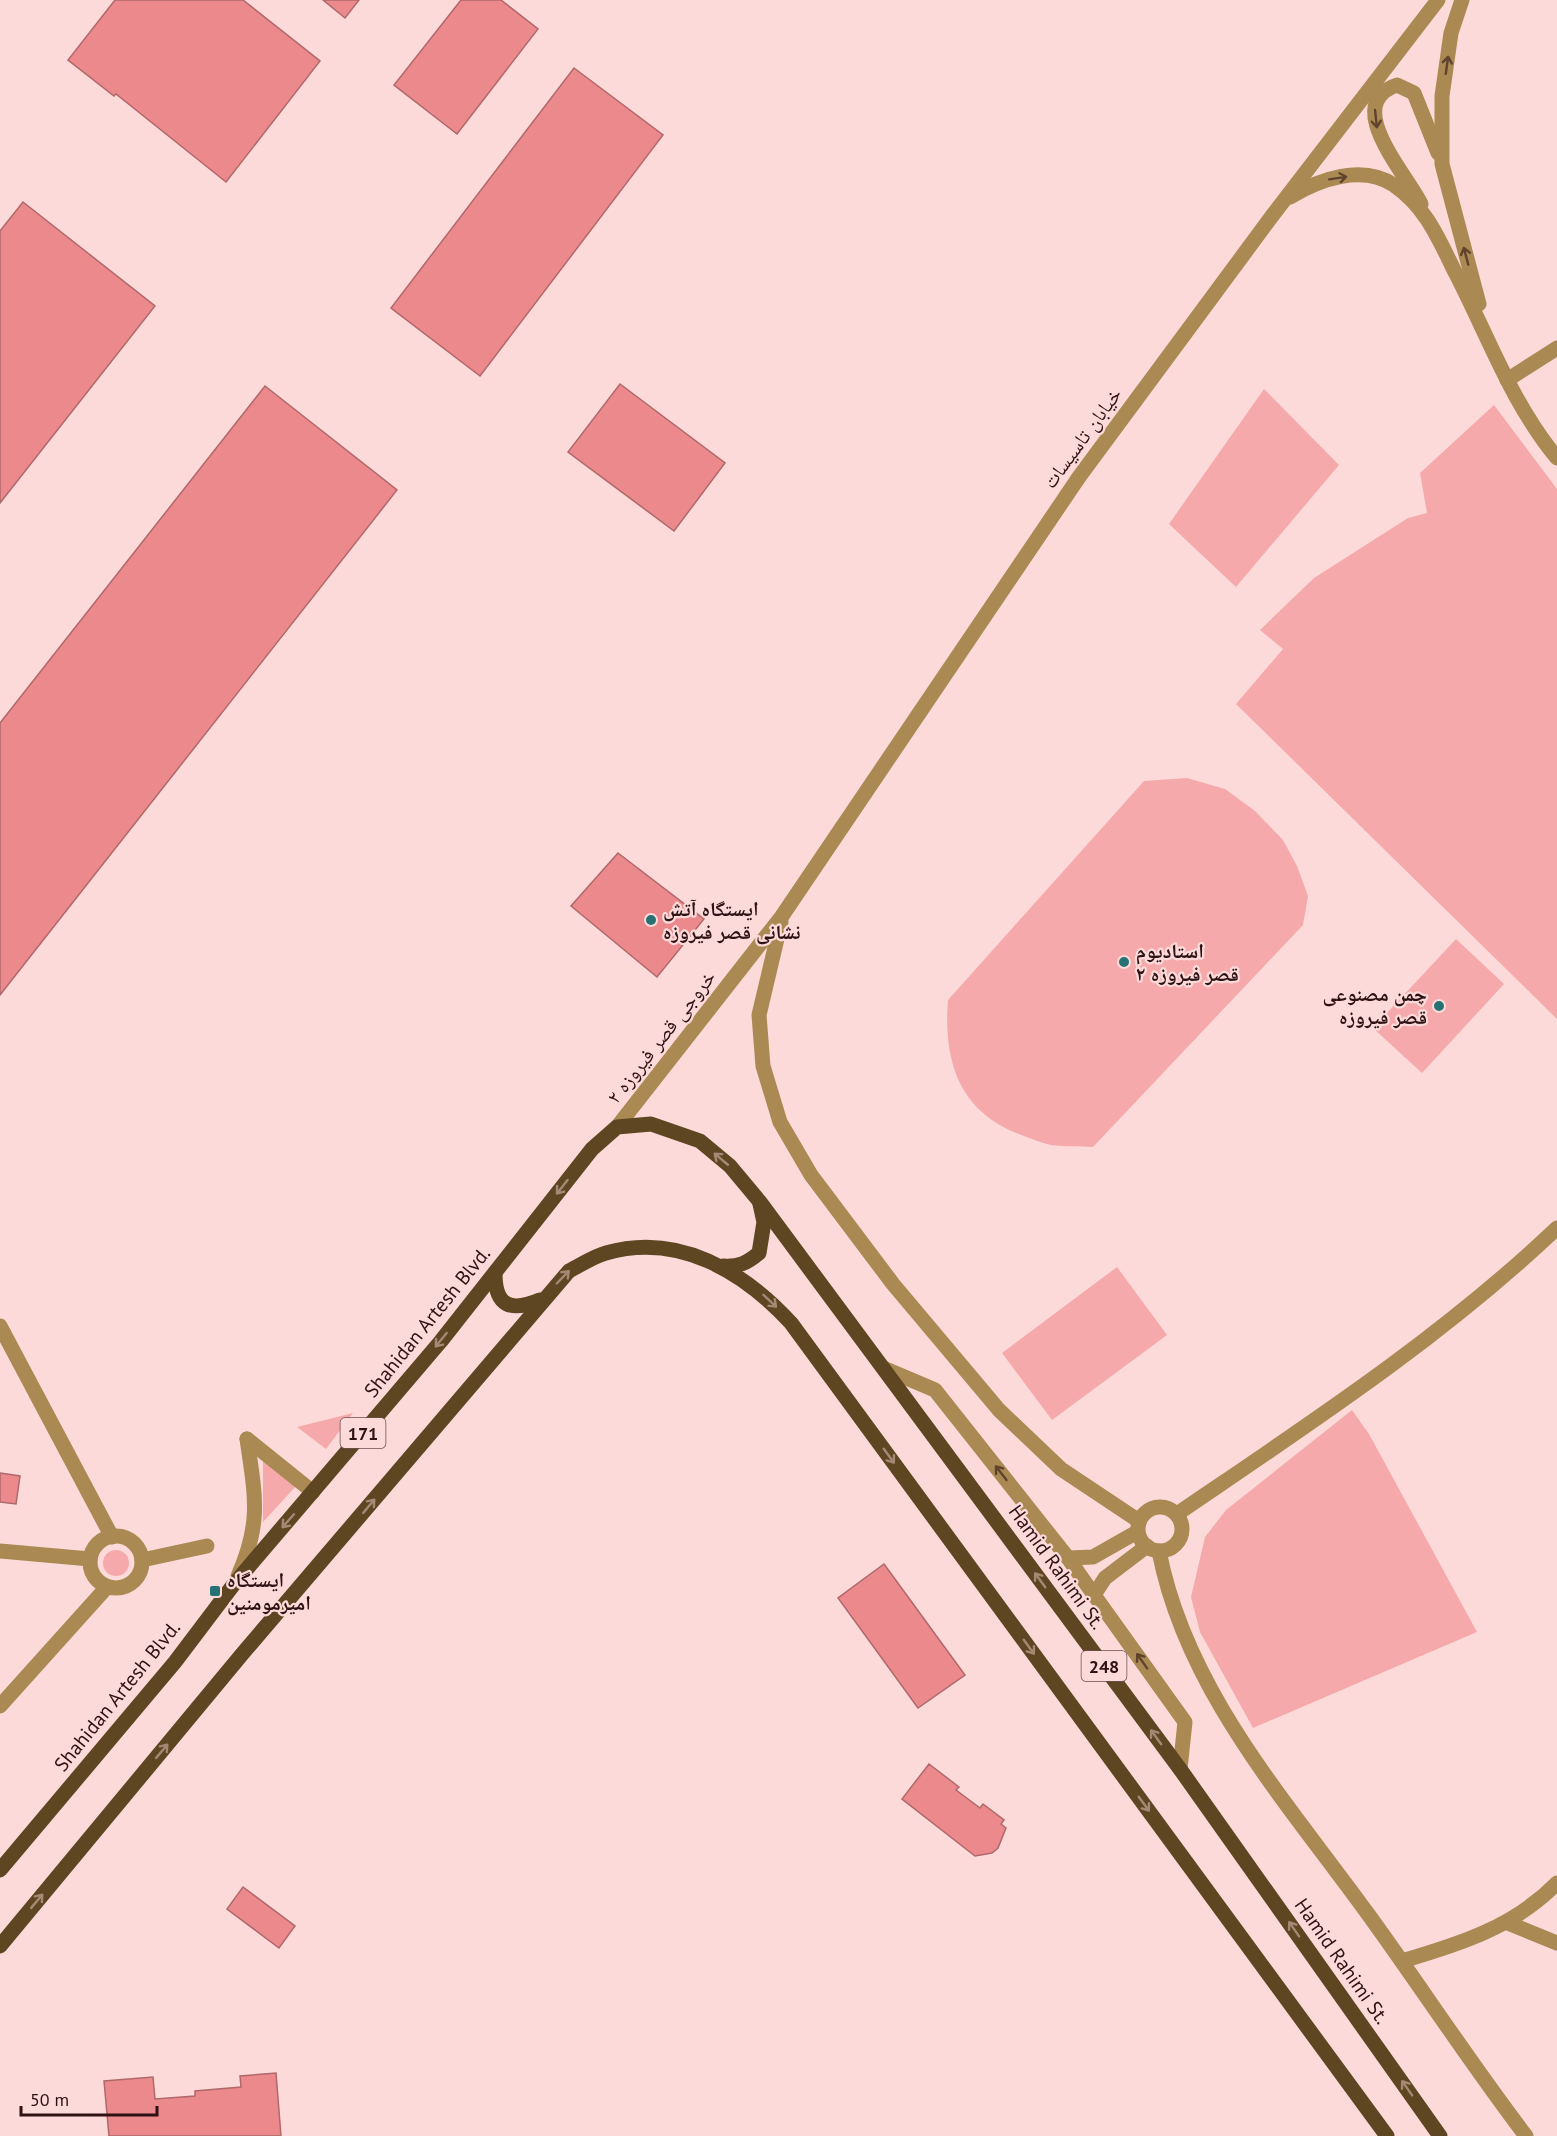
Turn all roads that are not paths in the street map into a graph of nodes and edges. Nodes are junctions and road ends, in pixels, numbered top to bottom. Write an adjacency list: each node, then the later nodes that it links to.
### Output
1 (1438, 0): 5 (street, خیابان تاسیسات)
2 (1462, 0): 3 (street, one-way to 2)
3 (1442, 164): 4 (street, one-way to 4); 6 (street, one-way to 3)
4 (1424, 212): 5 (street, one-way to 4); 6 (street)
5 (1272, 216): 10 (street, خیابان تاسیسات)
6 (1487, 333): 8 (street)
7 (1557, 348): 8 (street)
8 (1507, 380): 9 (street)
9 (1557, 458)
10 (782, 916): 11 (street, خروجی قصر فیروزه ۲); 21 (street)
11 (617, 1127): 12 (main road, one-way to 11); 15 (main road, Shahidan Artesh Blvd. / 171, one-way to 15)
12 (760, 1202): 14 (main road); 18 (main road, Hamid Rahimi St. / 248)
13 (1557, 1228): 20 (street)
14 (723, 1266): 16 (main road, 171, one-way to 14); 40 (main road, 248, one-way to 40)
15 (495, 1273): 16 (main road); 19 (main road, Shahidan Artesh Blvd. / 171, one-way to 19)
16 (544, 1298): 38 (main road, 171, one-way to 16)
17 (0, 1326): 22 (street)
18 (884, 1368): 26 (street, one-way to 18); 33 (main road, Hamid Rahimi St. / 248, one-way to 18)
19 (313, 1492): 29 (main road, Shahidan Artesh Blvd. / 171, one-way to 29); 29 (street)
20 (1178, 1514): 21 (street); 24 (street)
21 (1138, 1526): 24 (street); 26 (street)
22 (112, 1537): 27 (street); 28 (street)
23 (207, 1546): 28 (street)
24 (1153, 1548): 31 (street); 39 (street)
25 (0, 1551): 27 (street)
26 (1068, 1558): 31 (street)
27 (90, 1559): 30 (street)
28 (142, 1560): 30 (street)
29 (234, 1584): 34 (main road, Shahidan Artesh Blvd. / 171)
30 (107, 1587): 32 (street)
31 (1095, 1595): 33 (street, one-way to 31)
32 (0, 1706)
33 (1180, 1769): 41 (main road, Hamid Rahimi St. / 248, one-way to 33)
34 (0, 1870)
35 (1557, 1883): 36 (street)
36 (1508, 1923): 37 (street); 39 (street)
37 (1557, 1943)
38 (0, 1946)
39 (1402, 1961): 42 (street)
40 (1387, 2136)
41 (1440, 2136)
42 (1526, 2136)

